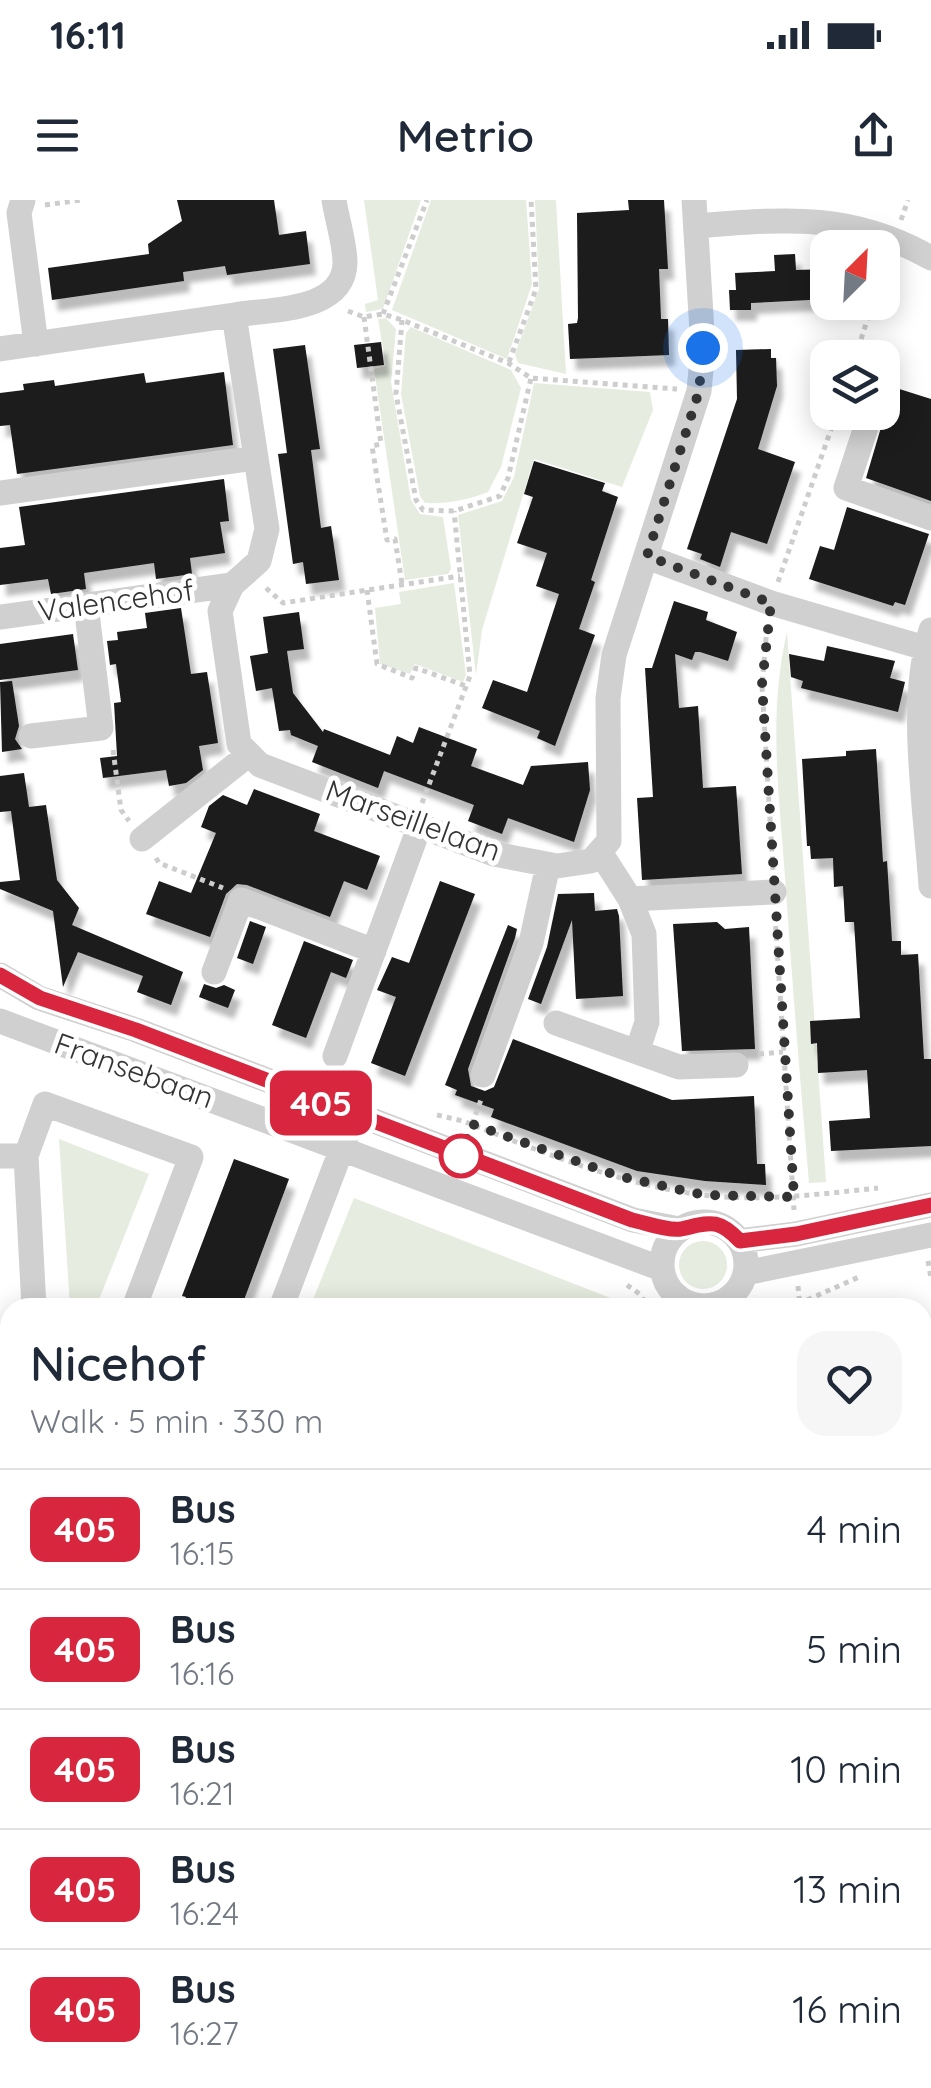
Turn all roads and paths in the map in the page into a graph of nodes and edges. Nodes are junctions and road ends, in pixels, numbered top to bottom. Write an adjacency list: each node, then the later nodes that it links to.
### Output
1 (82, 200): 5 (path)
2 (334, 200): 8 (street)
3 (427, 200): 9 (path)
4 (531, 200): 15 (path)
5 (22, 204): 13 (street)
6 (695, 213): 7 (street); 17 (street)
7 (931, 258)
8 (322, 301): 10 (street); 11 (path)
9 (383, 314): 11 (path); 12 (path)
10 (234, 315): 13 (street); 20 (street)
11 (364, 318): 27 (path)
12 (402, 320): 15 (path); 22 (path)
13 (36, 344): 14 (street)
14 (0, 349)
15 (508, 363): 16 (path)
16 (531, 378): 17 (path); 22 (path)
17 (699, 391): 24 (street)
18 (830, 430): 29 (path)
19 (865, 430): 23 (street)
20 (256, 458): 21 (street); 26 (street)
21 (0, 493)
22 (454, 511): 25 (path)
23 (931, 518)
24 (647, 556): 29 (street); 39 (street)
25 (460, 576): 27 (path); 33 (path)
26 (240, 579): 28 (path); 30 (street, Valencehof); 36 (street)
27 (402, 584): 28 (path)
28 (367, 590): 33 (path)
29 (771, 603): 32 (street); 42 (path)
30 (86, 605): 31 (street, Valencehof); 34 (street)
31 (0, 617)
32 (928, 639): 41 (street)
33 (466, 686): 37 (path)
34 (101, 728): 35 (street); 38 (path)
35 (31, 736)
36 (248, 755): 37 (street, Marseillelaan); 38 (street)
37 (417, 824): 40 (street, Marseillelaan); 45 (street)
38 (142, 839): 44 (path)
39 (600, 852): 40 (street, Marseillelaan); 43 (street)
40 (548, 865): 53 (street)
41 (931, 886)
42 (774, 892): 43 (street); 59 (path)
43 (630, 899): 50 (street)
44 (242, 900): 45 (street); 46 (street)
45 (374, 951): 51 (street)
46 (214, 972)
47 (0, 975): 55 (street, Fransebaan)
48 (0, 1021): 56 (street, Fransebaan)
49 (556, 1023): 50 (street)
50 (637, 1052): 52 (street)
51 (336, 1056)
52 (736, 1065)
53 (483, 1075)
54 (432, 1114): 59 (path)
55 (355, 1115): 56 (street); 61 (street, Fransebaan)
56 (342, 1148): 66 (street, Fransebaan); 71 (street)
57 (13, 1156): 69 (street); 70 (street)
58 (892, 1187): 59 (path)
59 (794, 1197): 62 (path)
60 (931, 1205): 62 (street)
61 (679, 1230): 63 (street); 66 (street)
62 (796, 1234): 63 (street)
63 (740, 1241): 67 (street)
64 (929, 1244): 65 (street); 68 (path)
65 (797, 1263): 67 (street); 74 (path)
66 (662, 1269): 72 (street)
67 (746, 1273): 73 (street)
68 (931, 1278)
69 (33, 1298)
70 (138, 1298)
71 (284, 1298)
72 (675, 1298)
73 (727, 1298)
74 (799, 1298)

